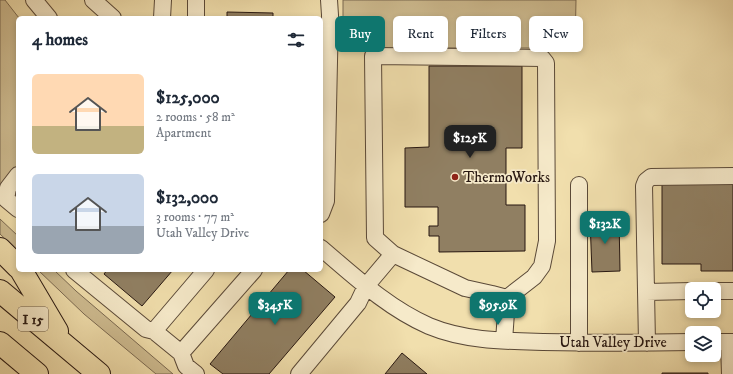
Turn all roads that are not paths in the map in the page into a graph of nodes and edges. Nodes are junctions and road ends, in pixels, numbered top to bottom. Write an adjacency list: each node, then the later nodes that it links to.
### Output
1 (34, 0): 6 (street)
2 (93, 0): 7 (street)
3 (163, 0): 8 (street)
4 (196, 0): 9 (street)
5 (329, 0): 13 (street)
6 (47, 16)
7 (111, 16)
8 (162, 16)
9 (196, 16)
10 (733, 176): 29 (street)
11 (16, 178): 14 (street)
12 (579, 185): 36 (street)
13 (324, 189): 15 (street)
14 (16, 207)
15 (323, 209)
16 (0, 249): 19 (highway)
17 (323, 250): 24 (street, Utah Valley Drive)
18 (394, 254): 24 (street); 30 (street); 30 (street)
19 (16, 264)
20 (22, 272): 38 (highway)
21 (76, 272): 31 (street)
22 (204, 272): 31 (street)
23 (252, 272): 39 (street)
24 (366, 286): 32 (street, Utah Valley Drive); 44 (street)
25 (0, 291): 38 (highway, I 15)
26 (685, 291): 29 (street)
27 (721, 291): 28 (street)
28 (733, 291)
29 (646, 292): 37 (street)
30 (507, 298): 32 (street)
31 (154, 331): 39 (street)
32 (504, 340): 36 (street, Utah Valley Drive)
33 (685, 342): 37 (street, Utah Valley Drive)
34 (725, 342): 45 (street)
35 (0, 343): 41 (highway, I 15)
36 (580, 343): 37 (street, Utah Valley Drive)
37 (647, 343)
38 (66, 346): 42 (highway, I 15)
39 (181, 353): 43 (street)
40 (0, 354): 41 (highway)
41 (35, 374)
42 (99, 374)
43 (196, 374)
44 (299, 374)
45 (730, 374)

